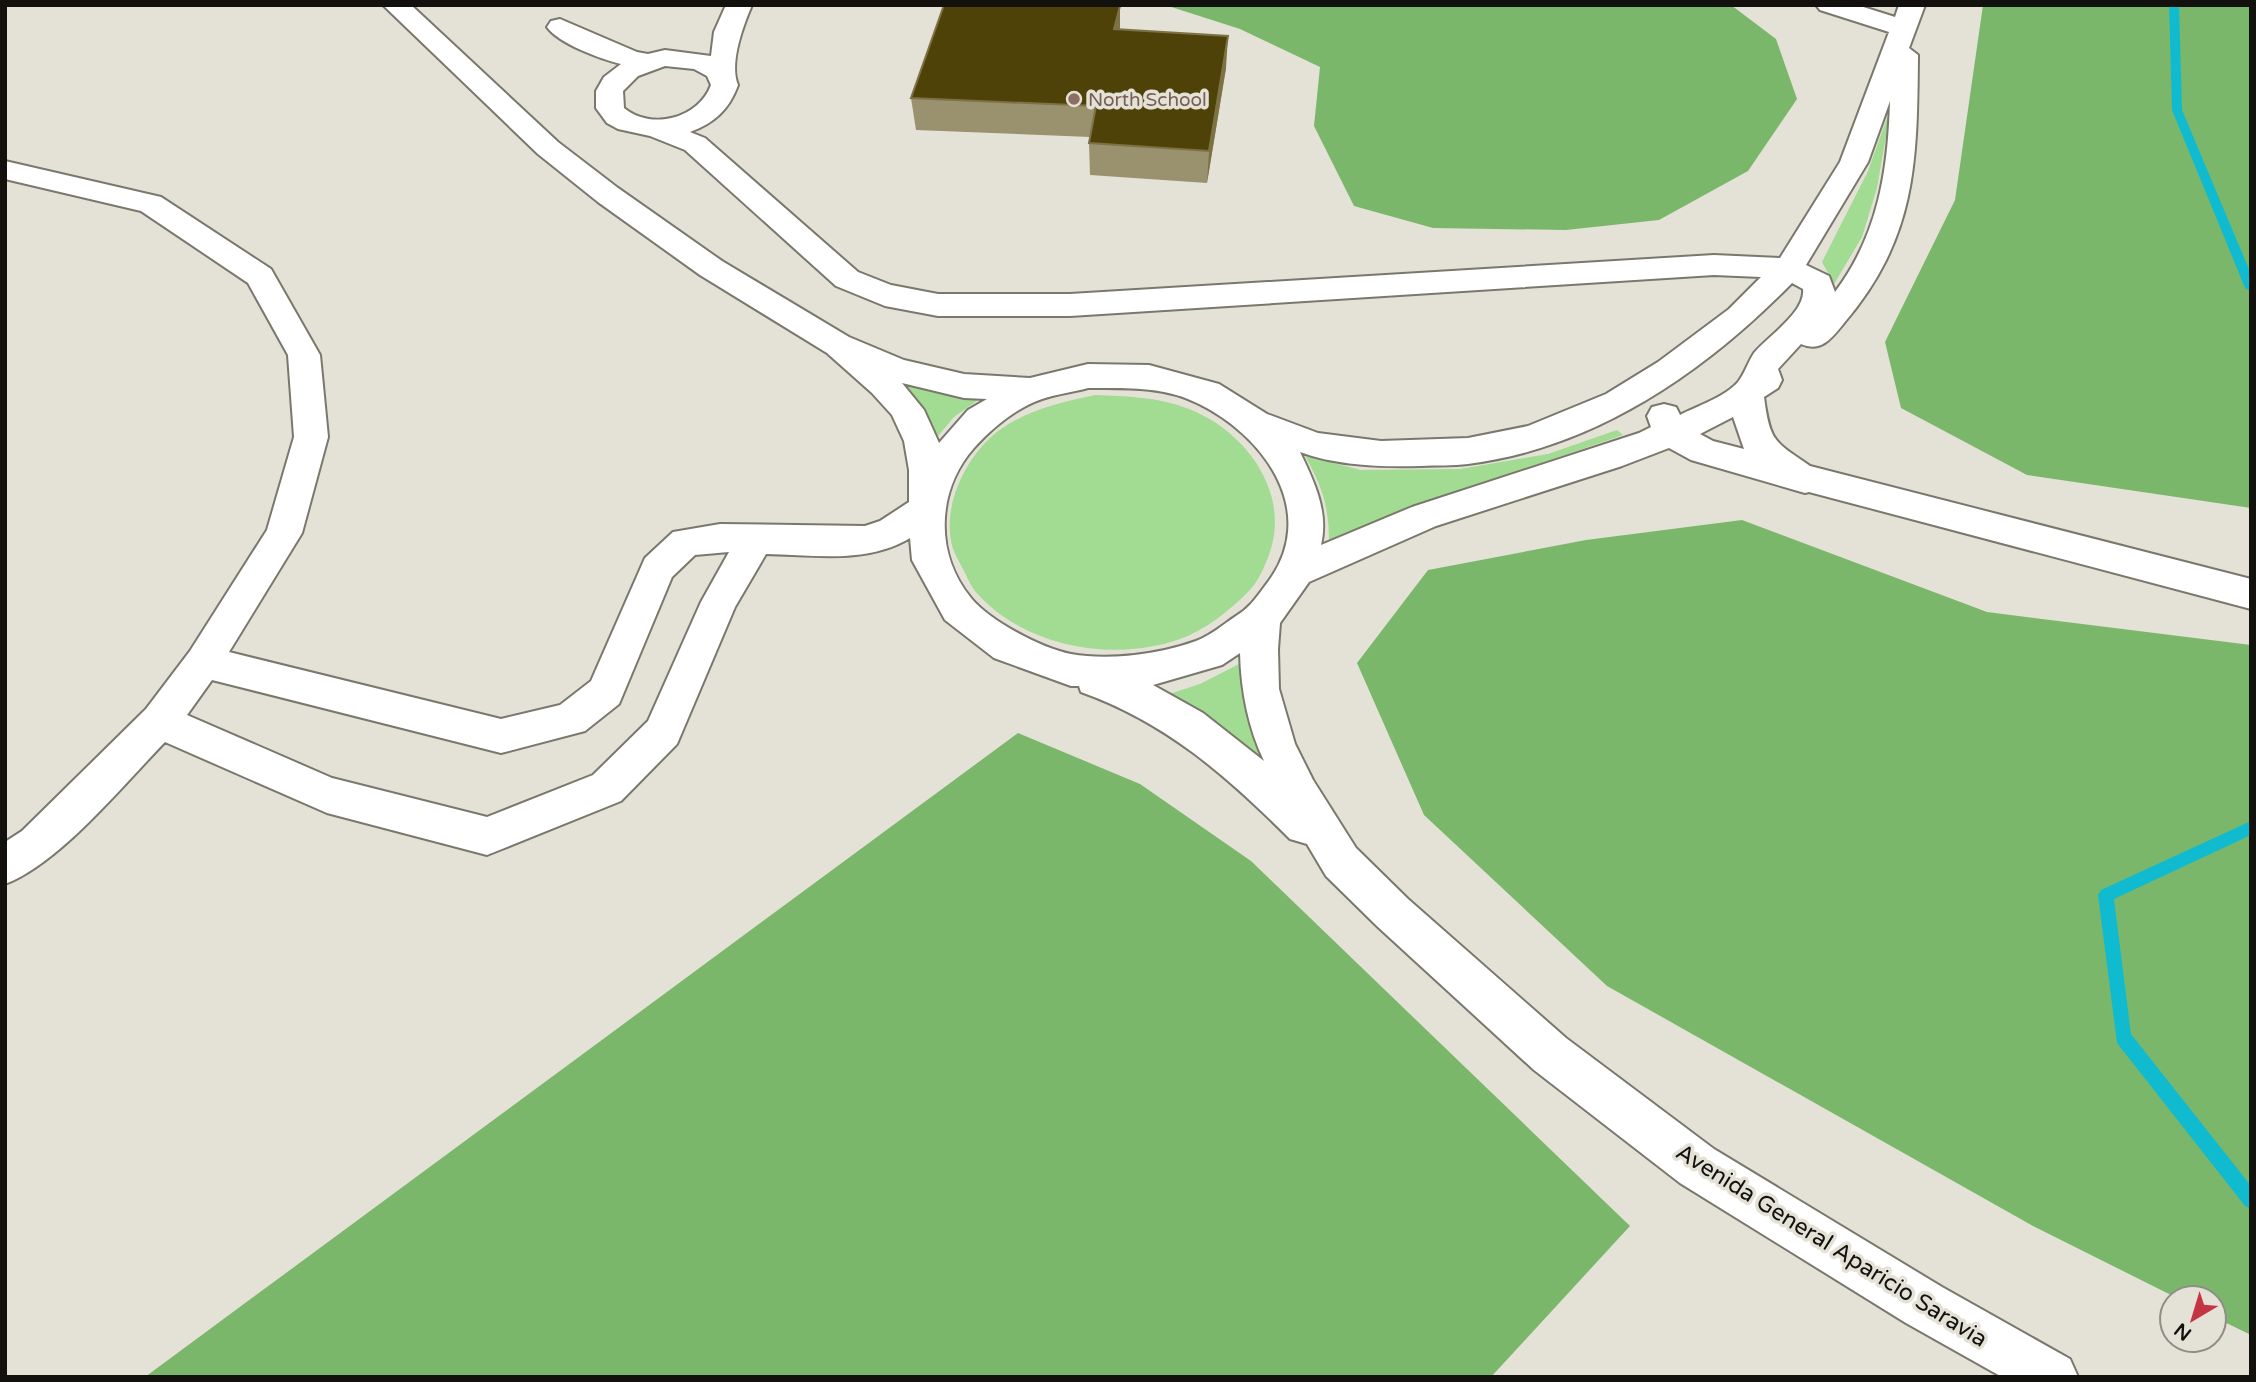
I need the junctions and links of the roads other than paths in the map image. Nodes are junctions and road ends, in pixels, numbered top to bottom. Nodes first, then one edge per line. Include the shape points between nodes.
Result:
1 (396, 5) edge
2 (739, 5) edge
3 (1829, 5) edge
4 (1909, 17) edge
5 (560, 27) dead end
6 (727, 32) junction
7 (594, 47) junction
8 (656, 60) junction
9 (722, 76) junction
10 (610, 90) junction
11 (711, 111) junction
12 (656, 128) junction
13 (712, 160) junction
14 (5, 170) edge
15 (1682, 268) junction
16 (1787, 268) junction
17 (1749, 307) junction
18 (838, 345) junction
19 (1030, 390) junction
20 (1747, 394) junction
21 (1678, 421) junction
22 (1255, 423) junction
23 (1533, 438) junction
24 (1762, 450) junction
25 (1805, 480) junction
26 (926, 508) junction
27 (756, 539) junction
28 (853, 542) junction
29 (1296, 572) junction
30 (944, 585) junction
31 (2251, 594) edge
32 (1262, 619) junction
33 (203, 662) junction
34 (1071, 670) junction
35 (160, 721) junction
36 (1341, 862) junction
37 (5, 865) edge
38 (2052, 1377) edge

1 - 18 street via 548,148 608,195 711,268
2 - 6 street
3 - 4 street
4 - 16 street via 1854,162
4 - 20 street via 1896,194 1874,257 1834,317
5 - 7 street
6 - 8 street via 709,44
6 - 9 street
7 - 8 street via 619,57
7 - 10 street
8 - 9 street via 700,61
8 - 10 street via 624,74
9 - 11 street via 725,88
10 - 12 street via 611,112 636,126
11 - 12 street via 676,126
11 - 13 street via 706,142
12 - 13 street via 695,144
13 - 15 street via 847,279 885,295 938,305 1070,305
14 - 33 street via 151,204 260,276 304,355 311,438 284,533
15 - 16 street
15 - 17 street via 1716,276 1739,288 1748,297
16 - 17 street
16 - 20 street via 1818,284 1820,298 1766,361
17 - 21 street via 1749,323 1738,341 1712,370 1666,401
17 - 23 street via 1669,370 1618,403
18 - 19 street via 897,370 964,386
18 - 26 street via 896,397 919,433
19 - 22 street via 1088,376 1149,377 1207,393
19 - 26 street via 980,419 944,459
20 - 21 street
20 - 24 street via 1751,426
21 - 23 street via 1633,414
21 - 24 street
21 - 25 street via 1703,451
21 - 29 street via 1552,477 1441,511
22 - 23 street via 1316,444 1381,454 1468,451
22 - 29 street via 1283,455 1301,492 1306,532
24 - 25 street
25 - 31 street
26 - 28 street via 894,533
26 - 30 street via 930,560
27 - 28 street
27 - 33 street via 685,542 658,568 605,692 570,719 500,736
27 - 35 street via 719,602 663,732 607,788 487,836 327,796
28 - 30 street via 891,553
29 - 32 street
30 - 34 street via 958,609 1007,647
32 - 34 street via 1209,654 1142,672
32 - 36 street, Avenida General Aparicio Saravia via 1260,689 1276,745
33 - 35 street
34 - 36 street via 1147,701 1201,735 1270,792
35 - 37 street via 37,844
36 - 38 street, Avenida General Aparicio Saravia via 1550,1054 1697,1166 1924,1305

